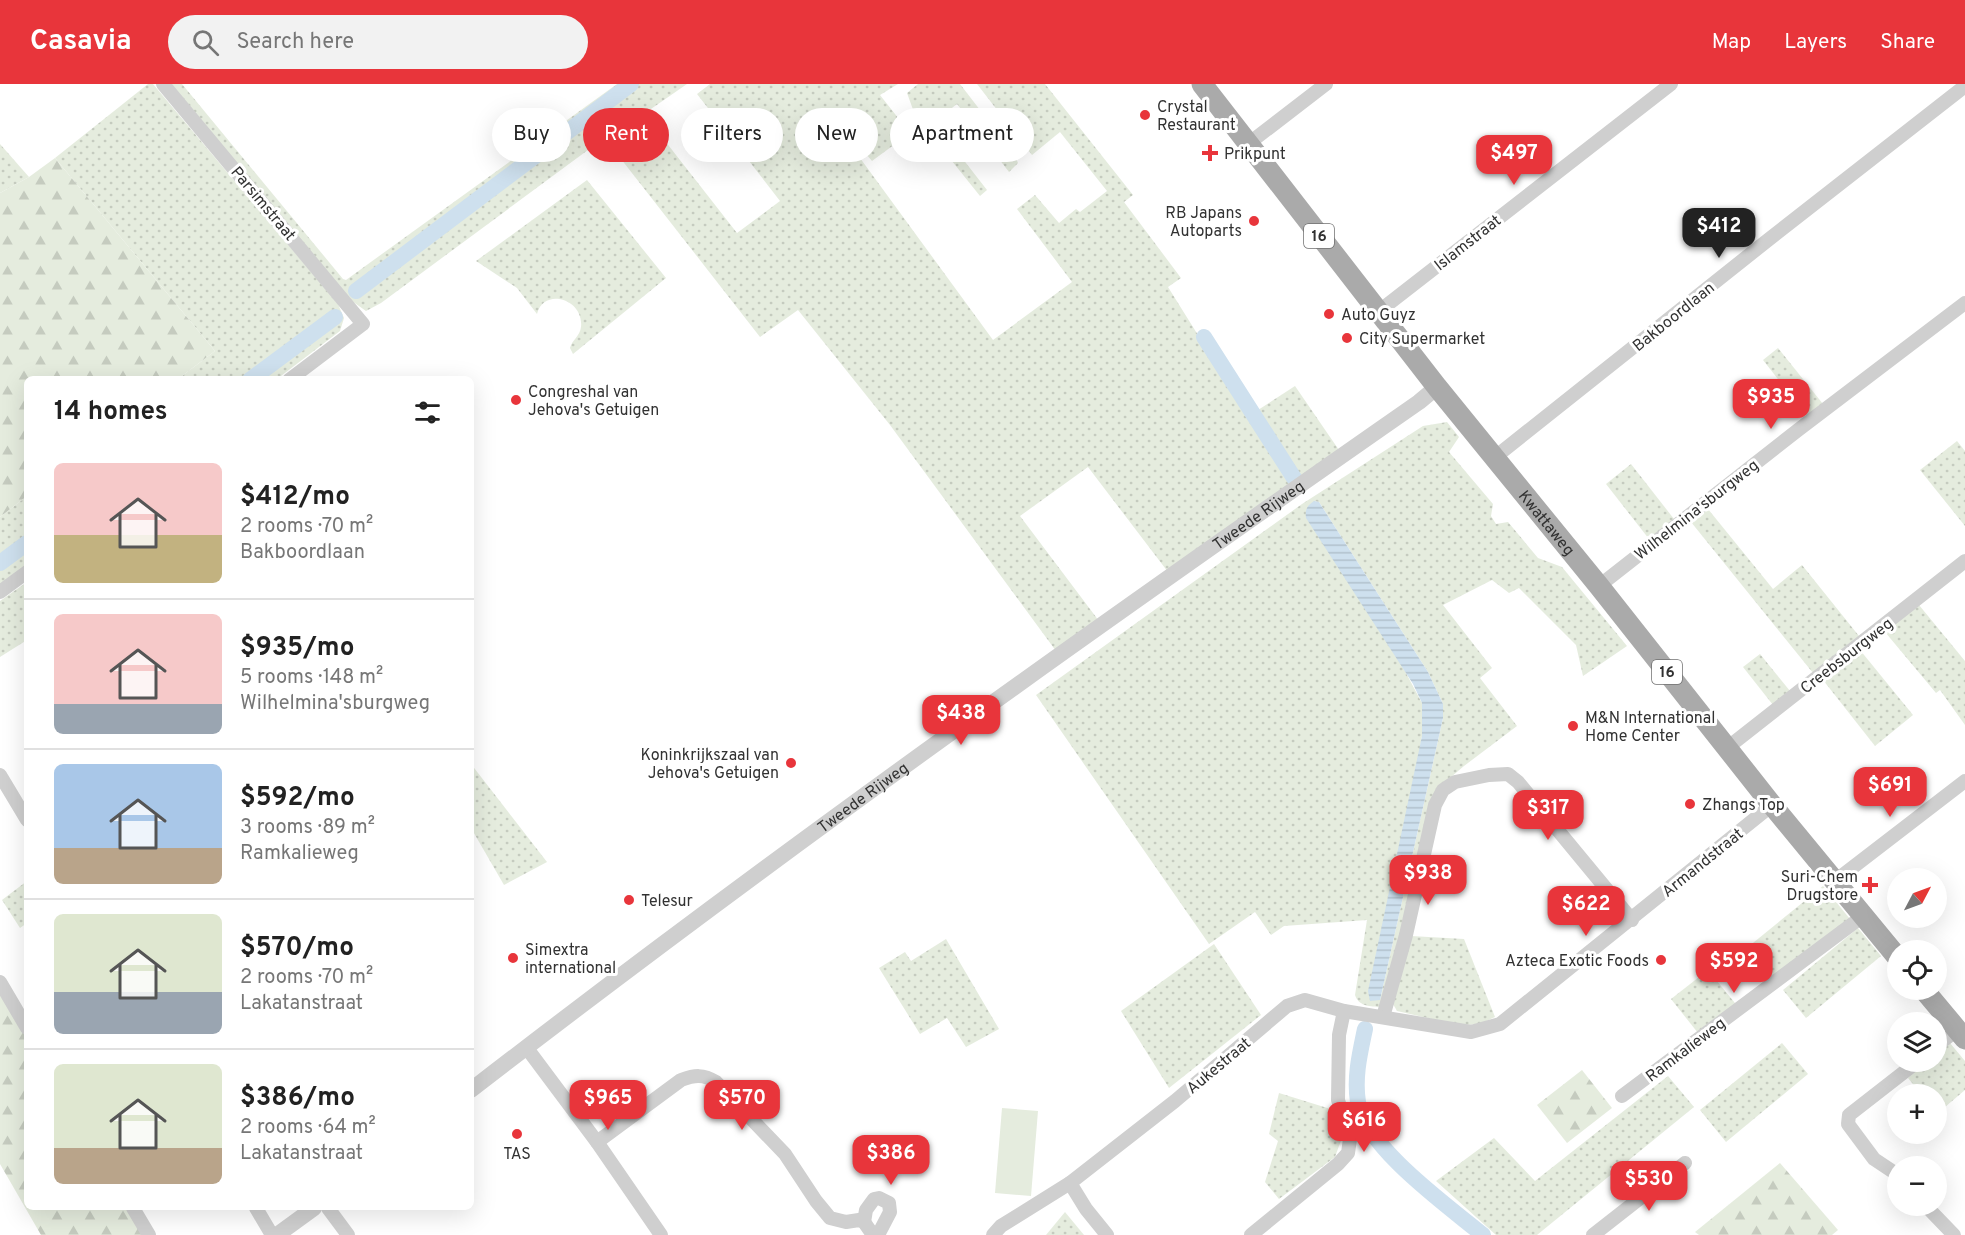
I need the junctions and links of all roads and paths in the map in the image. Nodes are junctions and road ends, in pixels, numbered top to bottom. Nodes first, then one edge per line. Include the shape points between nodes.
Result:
1 (163, 84) edge
2 (1202, 84) edge
3 (1326, 84) edge
4 (1671, 84) edge
5 (1965, 86) edge
6 (1248, 144) junction
7 (1965, 303) edge
8 (1378, 312) junction
9 (294, 376) edge
10 (1437, 387) junction
11 (1494, 459) junction
12 (1965, 561) edge
13 (24, 574) edge
14 (1599, 586) junction
15 (0, 592) edge
16 (1727, 748) junction
17 (0, 775) edge
18 (1965, 781) edge
19 (1772, 804) junction
20 (24, 815) edge
21 (1835, 881) junction
22 (1863, 916) junction
23 (1632, 920) junction
24 (1887, 945) edge
25 (0, 982) edge
26 (1932, 1000) edge
27 (1344, 1011) junction
28 (1383, 1017) junction
29 (24, 1023) edge
30 (1961, 1035) edge
31 (1947, 1042) edge
32 (526, 1047) junction
33 (1904, 1072) edge
34 (474, 1088) edge
35 (1622, 1096) dead end
36 (597, 1142) junction
37 (1685, 1164) dead end
38 (1887, 1168) edge
39 (1070, 1183) junction
40 (134, 1210) edge
41 (257, 1210) edge
42 (311, 1210) edge
43 (329, 1210) edge
44 (1936, 1216) edge
45 (864, 1222) junction
46 (149, 1235) edge
47 (272, 1235) edge
48 (277, 1235) edge
49 (348, 1235) edge
50 (661, 1235) edge
51 (873, 1235) edge
52 (878, 1235) edge
53 (993, 1235) edge
54 (1107, 1235) edge
55 (1251, 1235) edge
56 (1593, 1235) edge
57 (1954, 1235) edge

1 - 9 street, Parsimstraat via 363,324
2 - 6 main road, Kwattaweg / 16
3 - 6 street
4 - 8 street, Islamstraat
5 - 11 street, Bakboordlaan
6 - 8 main road, Kwattaweg / 16
7 - 14 street, Wilhelmina'sburgweg
8 - 10 main road, Kwattaweg / 16
10 - 11 main road, Kwattaweg / 16
10 - 32 street, Tweede Rijweg via 978,712
11 - 14 main road, Kwattaweg / 16
12 - 16 street, Creebsburgweg
13 - 15 street
14 - 16 main road, Kwattaweg / 16
16 - 19 main road, Kwattaweg / 16
17 - 20 street
18 - 21 street
19 - 21 main road, Kwattaweg / 16
19 - 23 street, Armandstraat
21 - 22 main road, Kwattaweg / 16
22 - 24 main road, Kwattaweg / 16
22 - 35 street, Ramkalieweg
23 - 28 street, Armandstraat via 1500,1024 1488,1029 1471,1032
23 - 28 street via 1508,774 1455,782 1443,790 1435,805
25 - 29 street
26 - 30 main road
27 - 28 street, Aukestraat
27 - 39 street, Aukestraat via 1305,1000 1287,1006
27 - 55 street via 1339,1035 1338,1100 1350,1139 1348,1153
30 - 31 street
32 - 34 street, Tweede Rijweg
32 - 36 street
33 - 38 street via 1849,1115 1848,1124 1874,1159
36 - 45 street via 681,1080 696,1075 708,1077 785,1154 830,1218
36 - 50 street
37 - 56 street
39 - 53 street, Aukestraat
39 - 54 street
40 - 46 street
41 - 47 street
42 - 48 street
43 - 49 street
44 - 57 street
45 - 51 street
45 - 52 street via 874,1199 889,1203 890,1212

